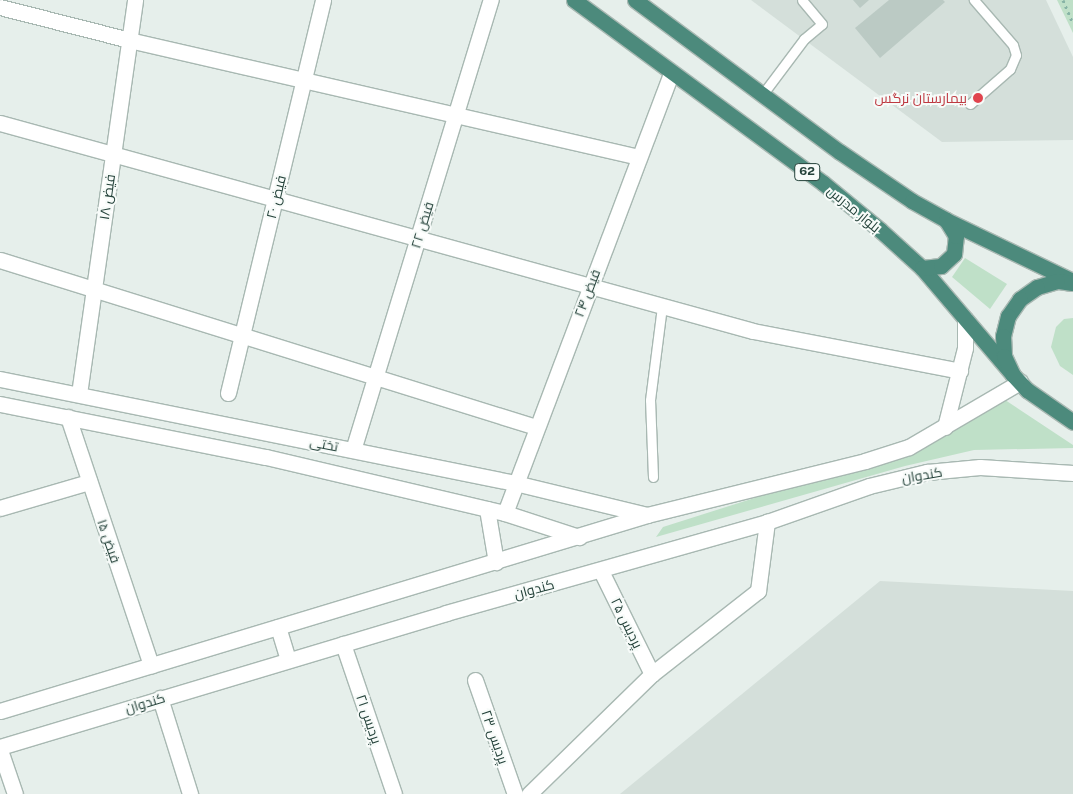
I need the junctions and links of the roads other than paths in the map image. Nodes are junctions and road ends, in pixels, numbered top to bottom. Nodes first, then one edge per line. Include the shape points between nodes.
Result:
1 (2, 0) edge
2 (135, 0) edge
3 (323, 0) edge
4 (491, 0) edge
5 (574, 0) edge
6 (635, 0) edge
7 (802, 0) edge
8 (974, 0) edge
9 (0, 7) edge
10 (129, 40) junction
11 (671, 73) junction
12 (304, 80) junction
13 (762, 95) junction
14 (970, 104) dead end
15 (457, 115) junction
16 (0, 123) edge
17 (113, 154) junction
18 (639, 157) junction
19 (275, 199) junction
20 (946, 220) junction
21 (418, 238) junction
22 (0, 260) edge
23 (922, 268) junction
24 (1073, 282) edge
25 (590, 286) junction
26 (94, 289) junction
27 (662, 306) junction
28 (965, 319) junction
29 (243, 335) junction
30 (960, 372) junction
31 (375, 377) junction
32 (0, 379) edge
33 (1016, 379) junction
34 (79, 394) junction
35 (228, 394) dead end
36 (0, 404) edge
37 (68, 417) junction
38 (1073, 422) edge
39 (536, 427) junction
40 (945, 427) junction
41 (353, 450) junction
42 (1073, 473) edge
43 (653, 478) dead end
44 (89, 482) junction
45 (515, 483) junction
46 (0, 508) edge
47 (486, 509) junction
48 (505, 513) junction
49 (647, 515) junction
50 (767, 522) junction
51 (578, 537) junction
52 (496, 562) junction
53 (601, 571) junction
54 (278, 627) junction
55 (343, 644) junction
56 (288, 660) junction
57 (151, 665) junction
58 (652, 674) junction
59 (475, 680) dead end
60 (160, 698) junction
61 (0, 710) edge
62 (0, 748) edge
63 (15, 794) edge
64 (190, 794) edge
65 (394, 794) edge
66 (515, 794) edge
67 (529, 794) edge

1 - 9 street
2 - 10 street, فیض ۱۸
3 - 12 street, فیض ۲۰
4 - 15 street, فیض ۲۲
5 - 11 highway, بلوار مدرس / 62
6 - 13 highway, 62
7 - 13 lane via 822,24 804,40
8 - 14 lane via 1013,45 1016,55 1010,69
9 - 10 street
10 - 12 street
10 - 17 street, فیض ۱۸
11 - 18 street, فیض ۲۴
11 - 23 highway, بلوار مدرس / 62 via 823,183
12 - 15 street
12 - 19 street, فیض ۲۰
13 - 20 highway, 62 via 856,163
15 - 18 street
15 - 21 street, فیض ۲۲
16 - 17 street
17 - 19 street
17 - 26 street, فیض ۱۸
18 - 25 street, فیض ۲۴
19 - 21 street
19 - 29 street, فیض ۲۰
20 - 23 highway via 956,236 954,254 941,266
20 - 24 highway, 62
21 - 25 street
21 - 31 street, فیض ۲۲
22 - 26 street
23 - 28 highway, بلوار مدرس / 62
24 - 33 highway, 62 via 1057,281 1037,287 1020,299 1008,316 1003,336 1004,356
25 - 27 street
25 - 39 street, فیض ۲۴
26 - 29 street
26 - 34 street, فیض ۱۸
27 - 30 street via 753,330
27 - 43 lane via 650,400
28 - 30 street via 965,348
28 - 33 highway, بلوار مدرس / 62
29 - 31 street
29 - 35 street, فیض ۲۰
30 - 40 street
31 - 39 street
31 - 41 street, فیض ۲۲
32 - 34 street, تختی
33 - 38 highway, 62
33 - 40 street, کندوان
34 - 41 street, تختی
36 - 37 street, تختی
37 - 44 street, فیض ۱۵
37 - 47 street, تختی via 266,457
39 - 45 street, فیض ۲۴
40 - 49 street, کندوان via 909,447 865,461
41 - 45 street, تختی
42 - 50 street, کندوان via 980,467 927,472 869,486
44 - 46 street
44 - 57 street, فیض ۱۵
45 - 48 street, فیض ۲۴
45 - 49 street, تختی
47 - 48 street, تختی
47 - 52 street
48 - 51 street, تختی
49 - 51 street, کندوان
50 - 53 street, کندوان
50 - 58 street via 758,591
51 - 52 street, کندوان
52 - 54 street, کندوان
53 - 55 street, کندوان
53 - 58 street, پردیس ۲۵
54 - 56 street
54 - 57 street, کندوان
55 - 56 street, کندوان
55 - 65 street, پردیس ۲۱
56 - 60 street, کندوان
57 - 61 street, کندوان
58 - 67 street
59 - 66 street, پردیس ۲۳
60 - 62 street, کندوان
60 - 64 street
62 - 63 street

